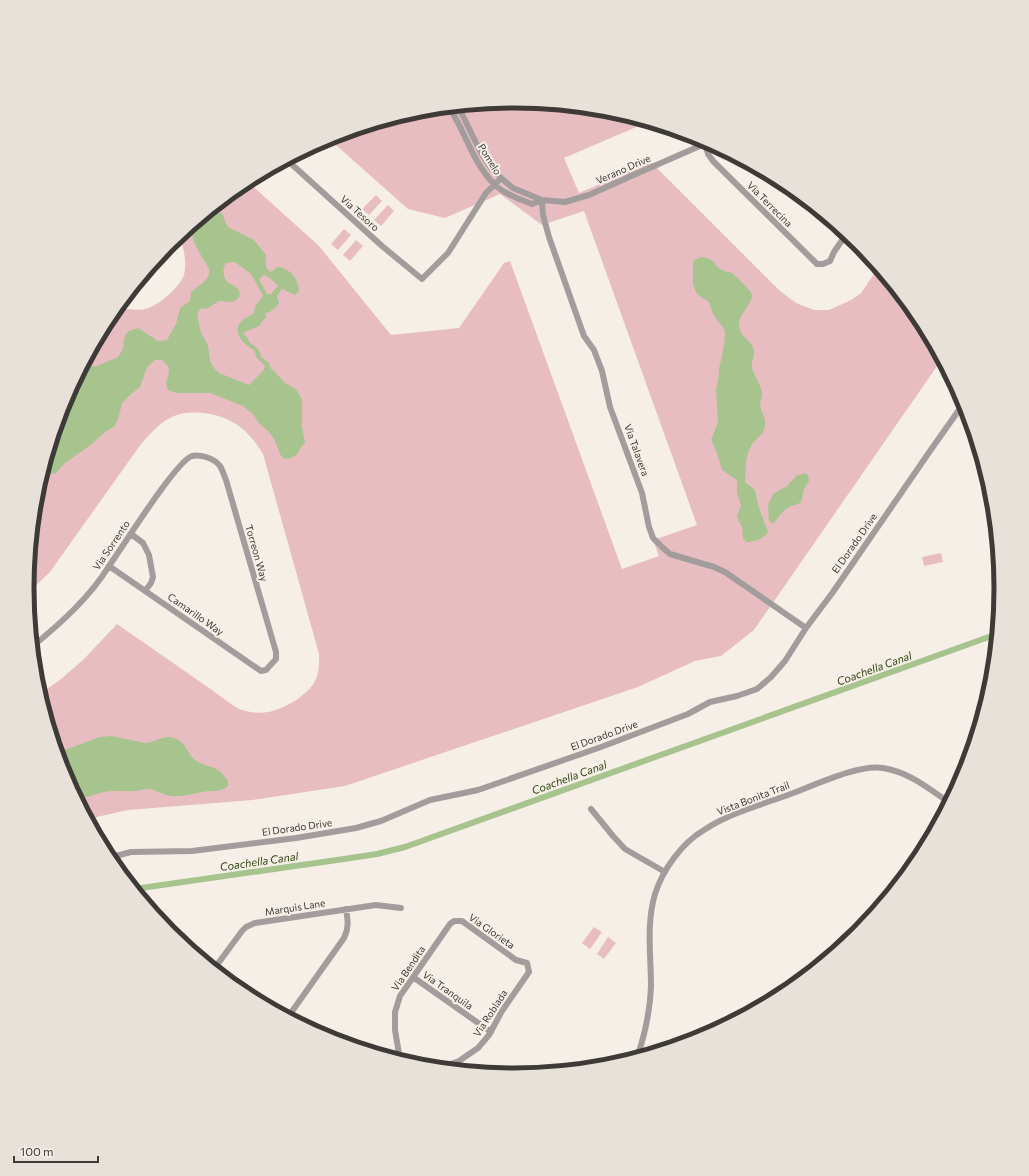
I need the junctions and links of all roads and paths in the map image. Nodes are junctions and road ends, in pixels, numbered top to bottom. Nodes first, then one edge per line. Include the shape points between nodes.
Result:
1 (461, 111) edge
2 (452, 112) edge
3 (701, 145) edge
4 (707, 148) edge
5 (290, 163) edge
6 (500, 178) junction
7 (494, 184) junction
8 (542, 200) junction
9 (843, 238) edge
10 (960, 409) edge
11 (202, 456) joint
12 (131, 534) junction
13 (109, 566) junction
14 (146, 591) junction
15 (806, 628) junction
16 (37, 642) edge
17 (272, 665) joint
18 (945, 800) edge
19 (591, 809) dead end
20 (116, 856) edge
21 (665, 872) junction
22 (400, 908) dead end
23 (346, 909) junction
24 (458, 921) joint
25 (217, 965) edge
26 (529, 972) joint
27 (413, 978) junction
28 (291, 1013) edge
29 (490, 1032) junction
30 (639, 1052) edge
31 (399, 1054) edge
32 (452, 1064) edge

1 - 6 street, Pomelo via 481,153
2 - 7 street, Pomelo via 476,158
3 - 8 street, Verano Drive via 590,196 565,202
4 - 9 street, Via Terrecina via 712,162 817,264 830,262
5 - 7 street, Via Tesoro via 422,279 448,252
6 - 7 street
6 - 8 street, Pomelo via 513,188
7 - 8 street, Pomelo via 506,193 532,204
8 - 15 street, Via Talavera via 548,237 584,336 594,350 602,370 610,407 642,493 653,538 670,554 725,572
10 - 15 street, El Dorado Drive
11 - 12 street, Via Sorrento via 191,456 179,466
11 - 17 street, Torreon Way via 220,465 226,480 276,652 276,659
12 - 13 street, Via Sorrento
12 - 14 street via 143,543 149,555 153,577
13 - 14 street, Camarillo Way
13 - 16 street, Via Sorrento via 92,590
14 - 17 street, Camarillo Way via 261,671
15 - 20 street, El Dorado Drive via 785,661 757,689 710,702 674,720 478,790 430,800 381,821 356,828 199,850 131,852
18 - 21 street, Vista Bonita Trail via 900,772 882,768 864,769 728,816 703,830 685,846
19 - 21 street via 625,849
21 - 30 street, Vista Bonita Trail via 655,894 650,918 649,1013
22 - 23 street, Marquis Lane via 376,905
23 - 25 street, Marquis Lane via 281,918 246,926
23 - 28 street via 348,931
24 - 26 street, Via Glorieta via 462,921 516,960 527,963
24 - 27 street, Via Bendita via 450,924
26 - 29 street, Via Roblada
27 - 29 street, Via Tranquila
27 - 31 street, Via Bendita via 400,996 395,1012
29 - 32 street, Via Roblada via 470,1055

